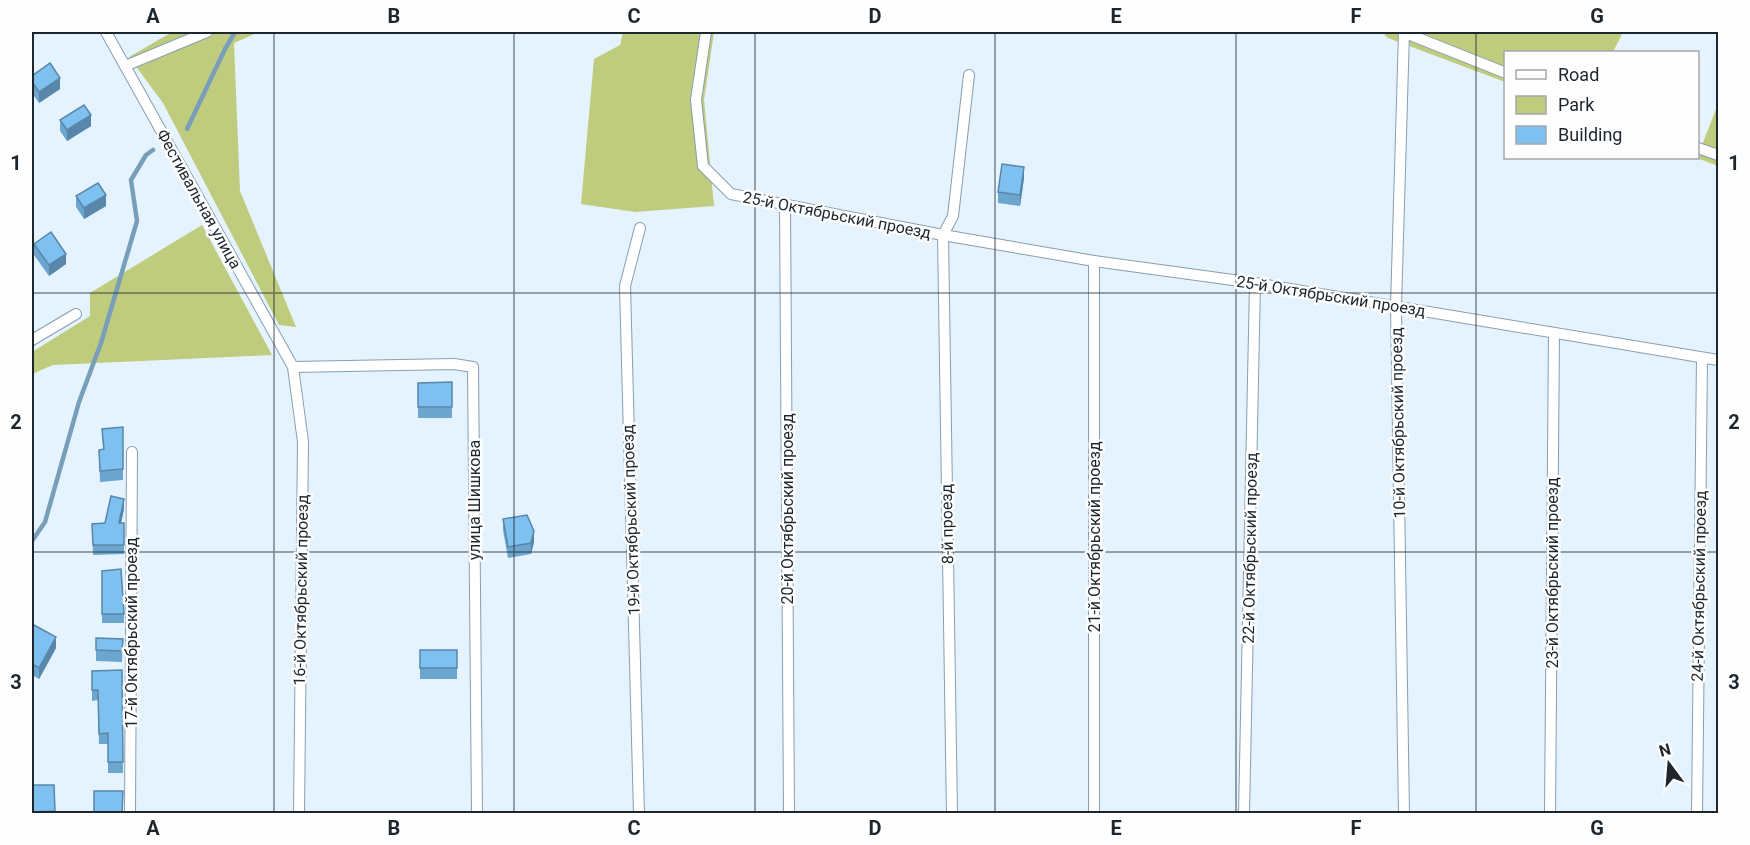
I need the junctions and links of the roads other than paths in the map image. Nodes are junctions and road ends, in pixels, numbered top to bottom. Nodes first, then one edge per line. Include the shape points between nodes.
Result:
1 (106, 32) edge
2 (207, 32) edge
3 (706, 32) edge
4 (1403, 32) edge
5 (125, 66) junction
6 (1504, 73) edge
7 (969, 75) dead end
8 (1699, 148) edge
9 (1719, 155) edge
10 (785, 204) junction
11 (640, 228) dead end
12 (943, 235) junction
13 (1094, 261) junction
14 (1255, 283) junction
15 (1396, 306) junction
16 (76, 314) dead end
17 (1554, 333) junction
18 (32, 340) edge
19 (1702, 358) junction
20 (1719, 360) edge
21 (293, 367) junction
22 (132, 452) dead end
23 (130, 813) edge
24 (299, 813) edge
25 (477, 813) edge
26 (639, 813) edge
27 (789, 813) edge
28 (952, 813) edge
29 (1094, 813) edge
30 (1244, 813) edge
31 (1404, 813) edge
32 (1550, 813) edge
33 (1697, 813) edge

1 - 5 street, Фестивальная улица
2 - 5 street
3 - 10 street, 25-й Октябрьский проезд via 696,100 703,166 732,194
4 - 6 street
4 - 15 street, 10-й Октябрьский проезд
5 - 21 street, Фестивальная улица
7 - 12 street, 25-й Октябрьский проезд via 953,216
8 - 9 street
10 - 12 street, 25-й Октябрьский проезд
10 - 27 street, 20-й Октябрьский проезд
11 - 26 street, 19-й Октябрьский проезд via 625,286
12 - 13 street, 25-й Октябрьский проезд
12 - 28 street, 8-й проезд
13 - 14 street, 25-й Октябрьский проезд
13 - 29 street, 21-й Октябрьский проезд
14 - 15 street, 25-й Октябрьский проезд
14 - 30 street, 22-й Октябрьский проезд
15 - 17 street, 25-й Октябрьский проезд
15 - 31 street, 10-й Октябрьский проезд
16 - 18 street
17 - 19 street, 25-й Октябрьский проезд
17 - 32 street, 23-й Октябрьский проезд
19 - 20 street, 25-й Октябрьский проезд
19 - 33 street, 24-й Октябрьский проезд
21 - 24 street, 16-й Октябрьский проезд via 303,442
21 - 25 street, улица Шишкова via 473,367
22 - 23 street, 17-й Октябрьский проезд

